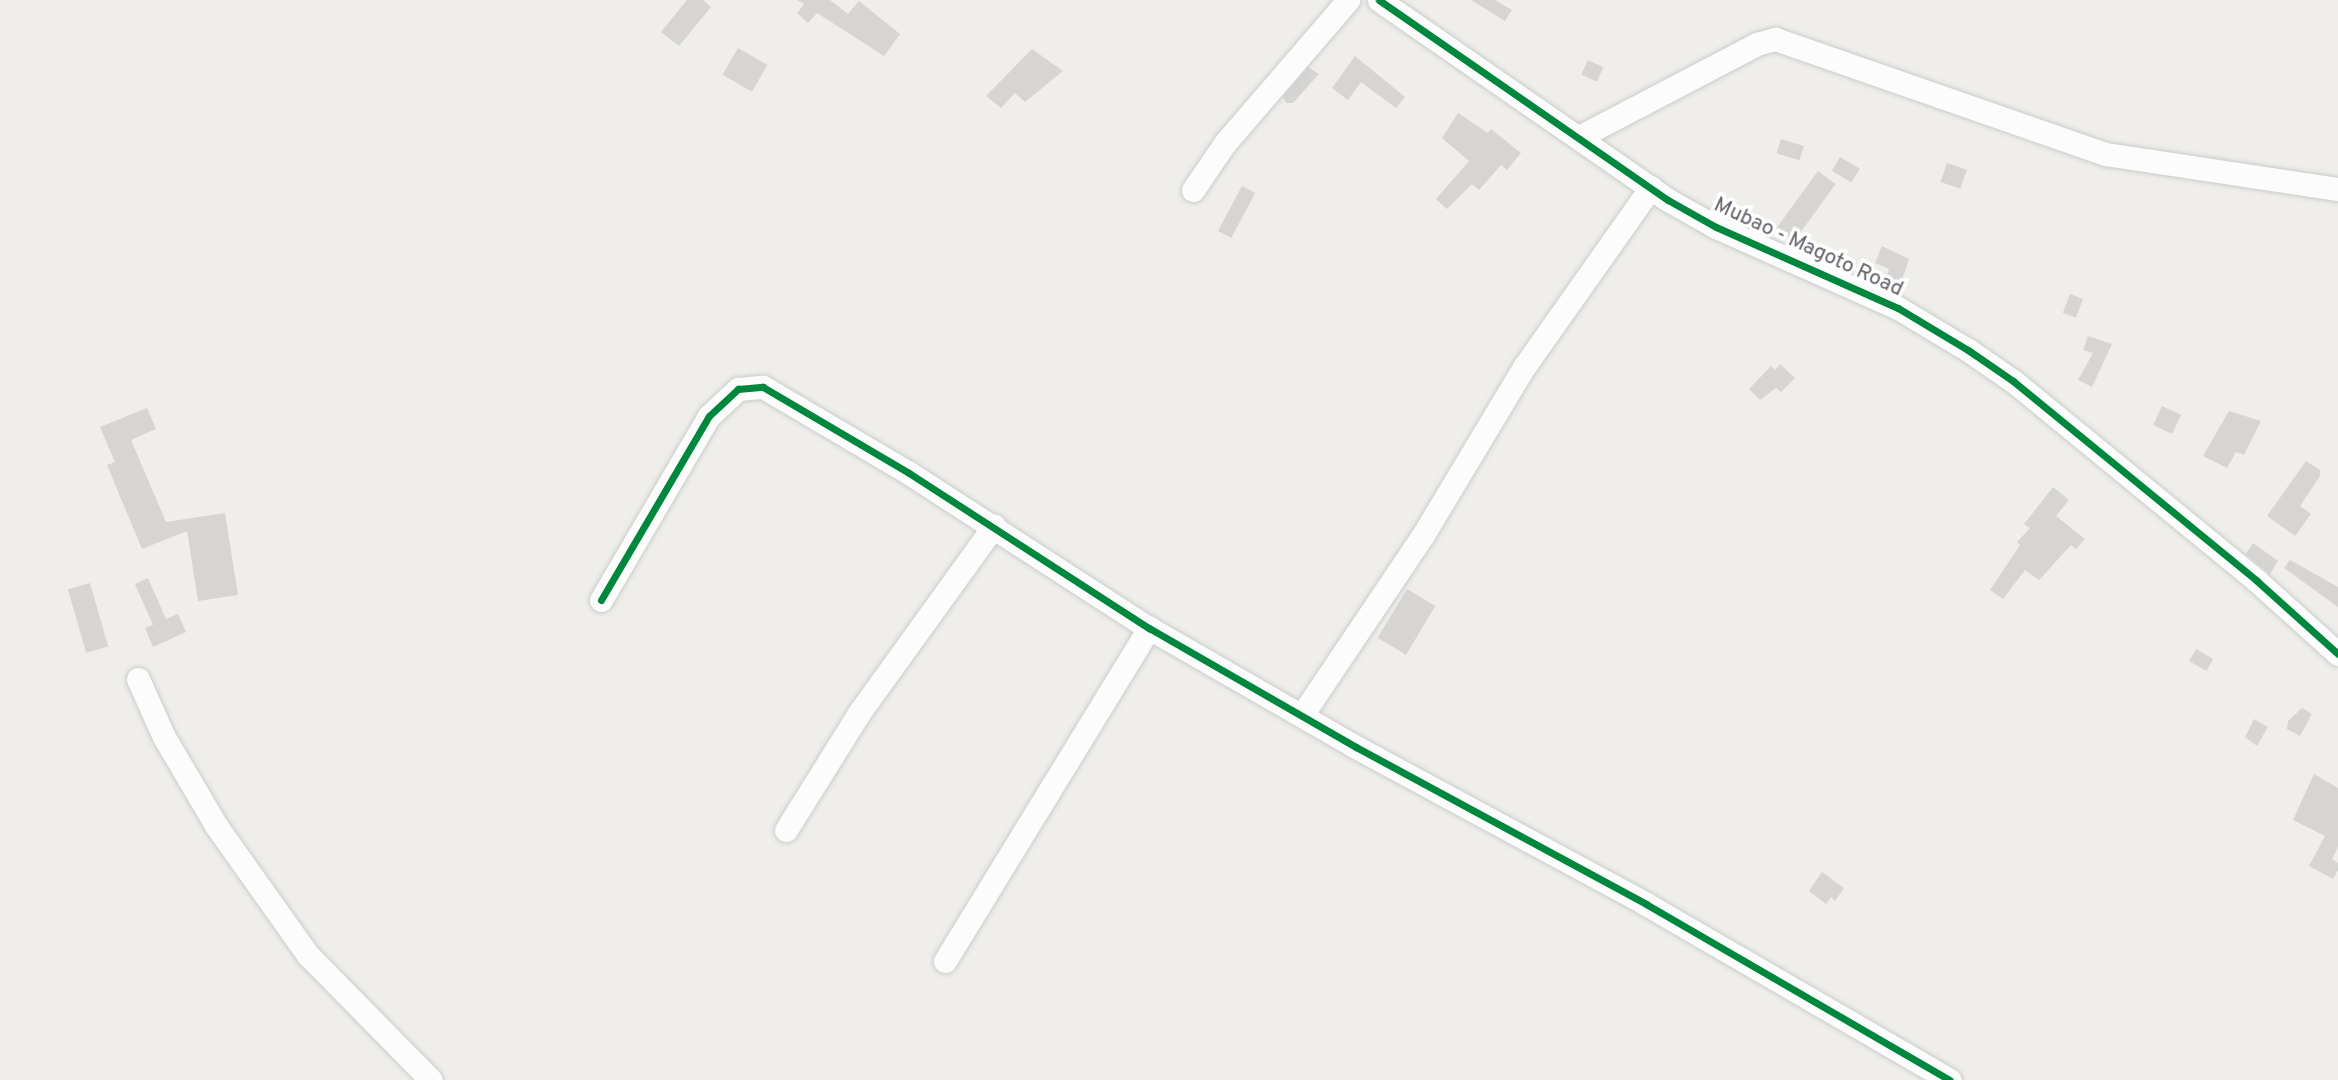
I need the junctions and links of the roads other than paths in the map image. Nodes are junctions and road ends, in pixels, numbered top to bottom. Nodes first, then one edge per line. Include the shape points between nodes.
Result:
1 (1348, 0) edge
2 (1379, 0) edge
3 (1581, 136) junction
4 (1651, 187) junction
5 (2338, 189) edge
6 (1193, 190) dead end
7 (994, 526) junction
8 (601, 600) dead end
9 (1149, 628) junction
10 (2338, 654) edge
11 (138, 679) dead end
12 (1302, 715) junction
13 (786, 830) dead end
14 (945, 961) dead end
15 (431, 1080) edge
16 (1950, 1080) edge

1 - 6 street via 1225,143
2 - 3 street, Mubao - Magoto Road
3 - 4 street, Mubao - Magoto Road
3 - 5 street via 1757,44 1775,39 2106,154
4 - 10 street, Mubao - Magoto Road via 1716,227 1898,308 1968,350 2013,381 2257,581
4 - 12 street via 1524,367 1423,535
7 - 8 street via 788,399 763,387 745,387 723,400 709,416
7 - 9 street
7 - 13 street via 859,713
9 - 12 street
9 - 14 street
11 - 15 street via 164,737 217,827 308,955
12 - 16 street via 1646,904

